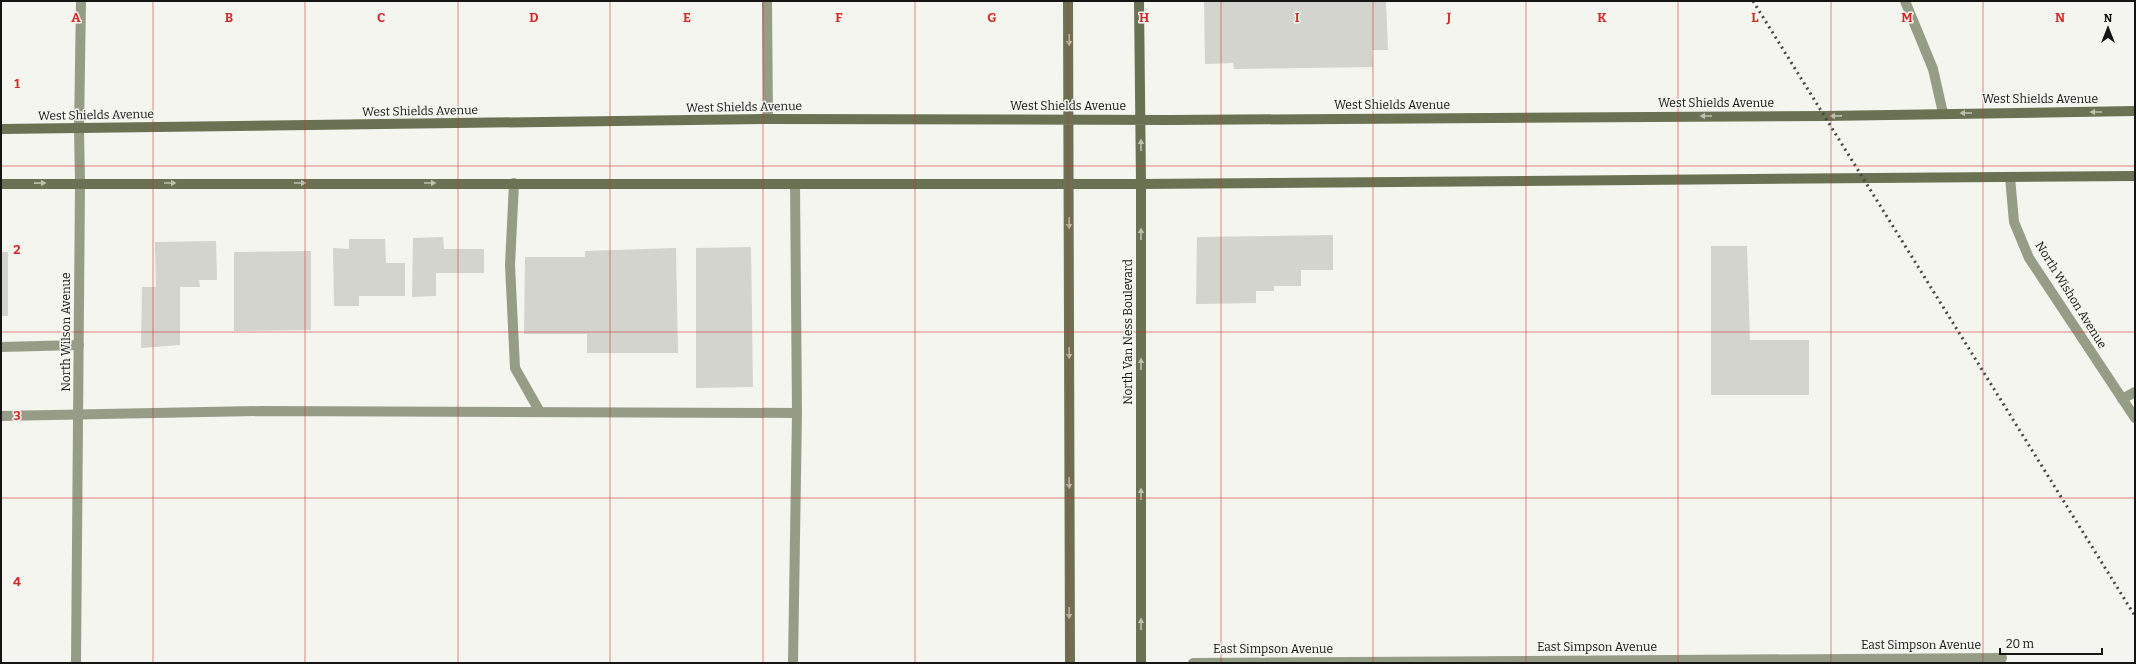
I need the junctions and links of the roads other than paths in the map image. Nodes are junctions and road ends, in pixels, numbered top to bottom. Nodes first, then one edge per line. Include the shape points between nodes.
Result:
1 (81, 1) edge
2 (767, 1) edge
3 (1068, 1) edge
4 (1139, 1) edge
5 (1905, 1) edge
6 (2135, 112) edge
7 (1943, 113) junction
8 (768, 119) junction
9 (1069, 119) junction
10 (1141, 120) junction
11 (1, 129) edge
12 (79, 129) junction
13 (2135, 176) edge
14 (2010, 177) junction
15 (80, 183) junction
16 (514, 183) junction
17 (1, 184) edge
18 (795, 184) junction
19 (1069, 184) junction
20 (1141, 184) junction
21 (79, 345) junction
22 (1, 347) edge
23 (2135, 392) edge
24 (2122, 399) junction
25 (540, 412) junction
26 (797, 413) junction
27 (1, 416) edge
28 (78, 416) junction
29 (2135, 418) edge
30 (2002, 658) dead end
31 (76, 663) edge
32 (793, 663) edge
33 (1070, 663) edge
34 (1141, 663) edge
35 (1193, 663) edge

1 - 12 street, North Wilson Avenue
2 - 8 street
3 -> 9 main road
4 - 10 main road, North Van Ness Boulevard
5 - 7 street via 1933,70
6 -> 7 main road, West Shields Avenue
7 -> 10 main road, West Shields Avenue
8 - 9 main road, West Shields Avenue
8 - 12 main road, West Shields Avenue
9 - 10 main road, West Shields Avenue
9 - 19 main road
20 -> 10 main road, North Van Ness Boulevard
11 - 12 main road, West Shields Avenue
12 - 15 street, North Wilson Avenue
13 - 14 main road
14 - 20 main road
14 - 24 street, North Wishon Avenue via 2014,222 2029,258
15 -> 16 main road
17 -> 15 main road
15 - 21 street, North Wilson Avenue
16 - 18 main road
16 - 25 street via 510,265 515,368
18 - 19 main road
18 - 26 street
19 - 20 main road
19 -> 33 main road
34 -> 20 main road, North Van Ness Boulevard
21 - 22 street
21 - 28 street, North Wilson Avenue
23 - 24 street
24 - 29 street, North Wishon Avenue
25 - 26 street
25 - 28 street via 262,410
26 - 32 street
27 - 28 street
28 - 31 street, North Wilson Avenue
30 - 35 street, East Simpson Avenue

